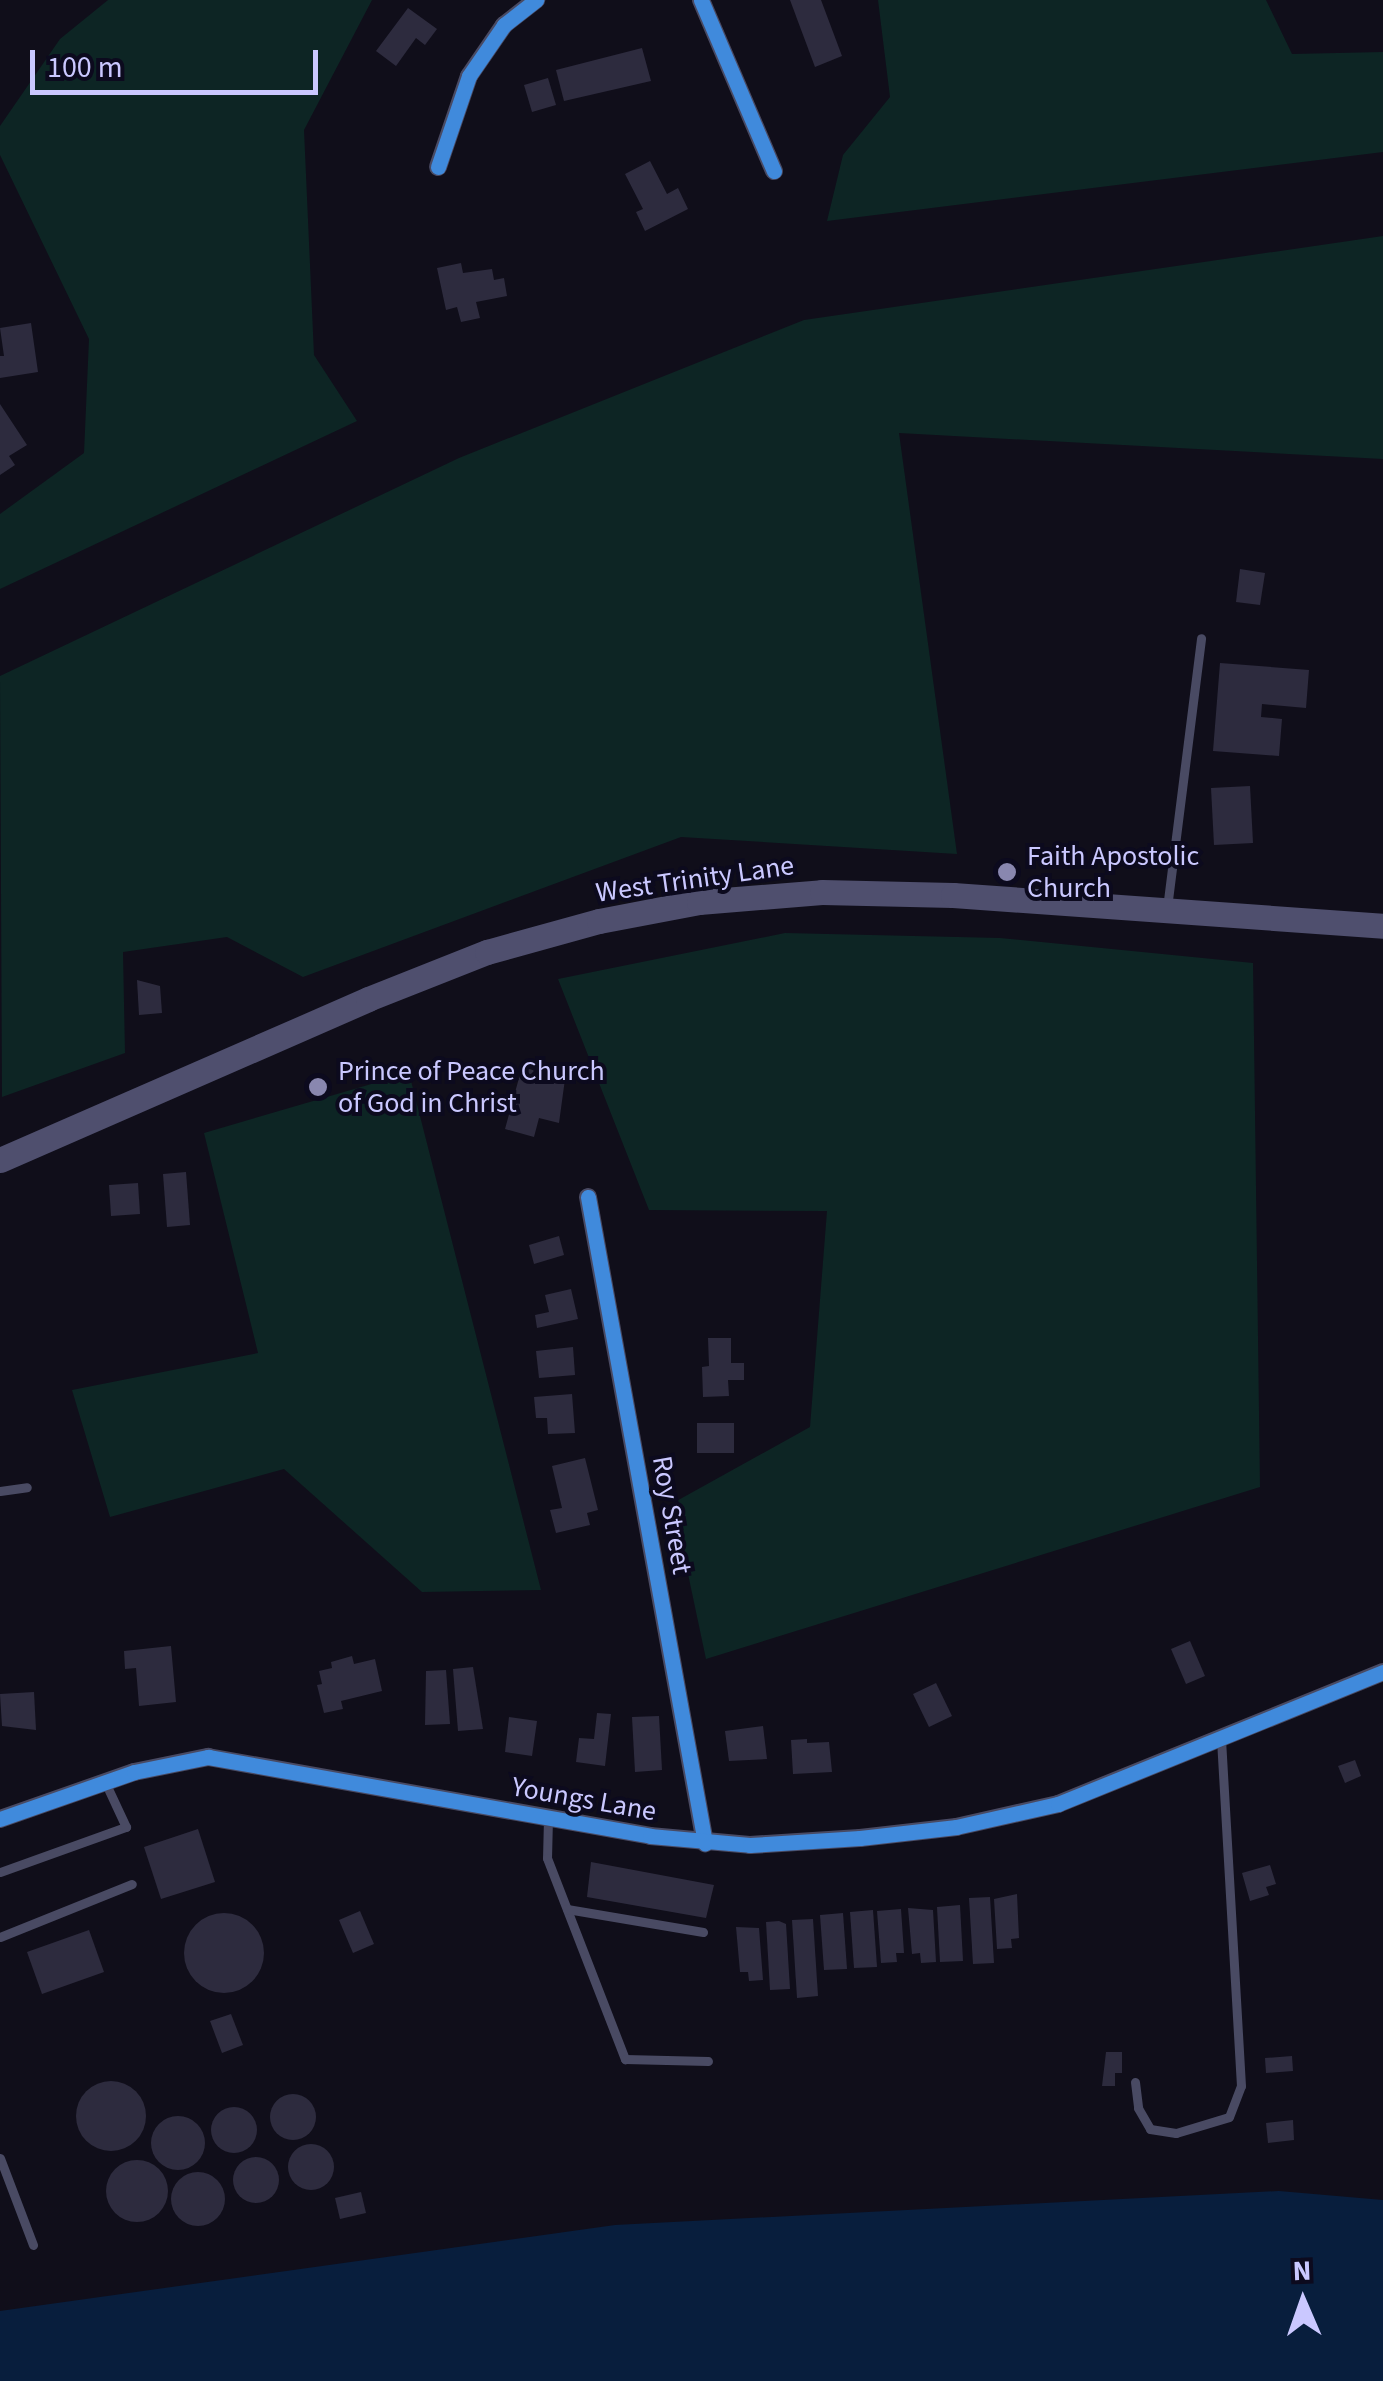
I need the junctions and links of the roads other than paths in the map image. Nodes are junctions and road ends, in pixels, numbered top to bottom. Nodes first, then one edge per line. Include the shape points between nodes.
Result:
1 (536, 0) edge
2 (701, 0) edge
3 (438, 166) dead end
4 (774, 171) dead end
5 (1201, 638) dead end
6 (1167, 911) junction
7 (1383, 926) edge
8 (0, 1160) edge
9 (588, 1197) dead end
10 (27, 1487) dead end
11 (0, 1491) edge
12 (1383, 1672) edge
13 (1221, 1738) junction
14 (105, 1782) junction
15 (548, 1818) junction
16 (0, 1819) edge
17 (706, 1843) junction
18 (0, 1872) edge
19 (132, 1884) dead end
20 (567, 1909) junction
21 (703, 1932) dead end
22 (0, 1937) edge
23 (708, 2060) dead end
24 (1136, 2082) dead end
25 (0, 2158) edge
26 (33, 2245) dead end

1 - 3 street via 504,24 469,76
2 - 4 street
5 - 6 lane
6 - 7 main road, West Trinity Lane
6 - 8 main road, West Trinity Lane via 822,892 698,902 599,920 487,952 368,999
9 - 17 street, Roy Street
10 - 11 lane
12 - 13 street, Youngs Lane
13 - 17 street, Youngs Lane via 1013,1816 793,1845
13 - 24 lane via 1237,2104 1229,2118 1213,2125 1176,2133 1150,2129 1138,2108
14 - 15 street, Youngs Lane via 178,1761 218,1758
14 - 16 street, Youngs Lane
14 - 18 lane via 126,1827
15 - 17 street, Youngs Lane
15 - 20 lane via 547,1858
19 - 22 lane
20 - 21 lane
20 - 23 lane via 625,2059
25 - 26 lane

